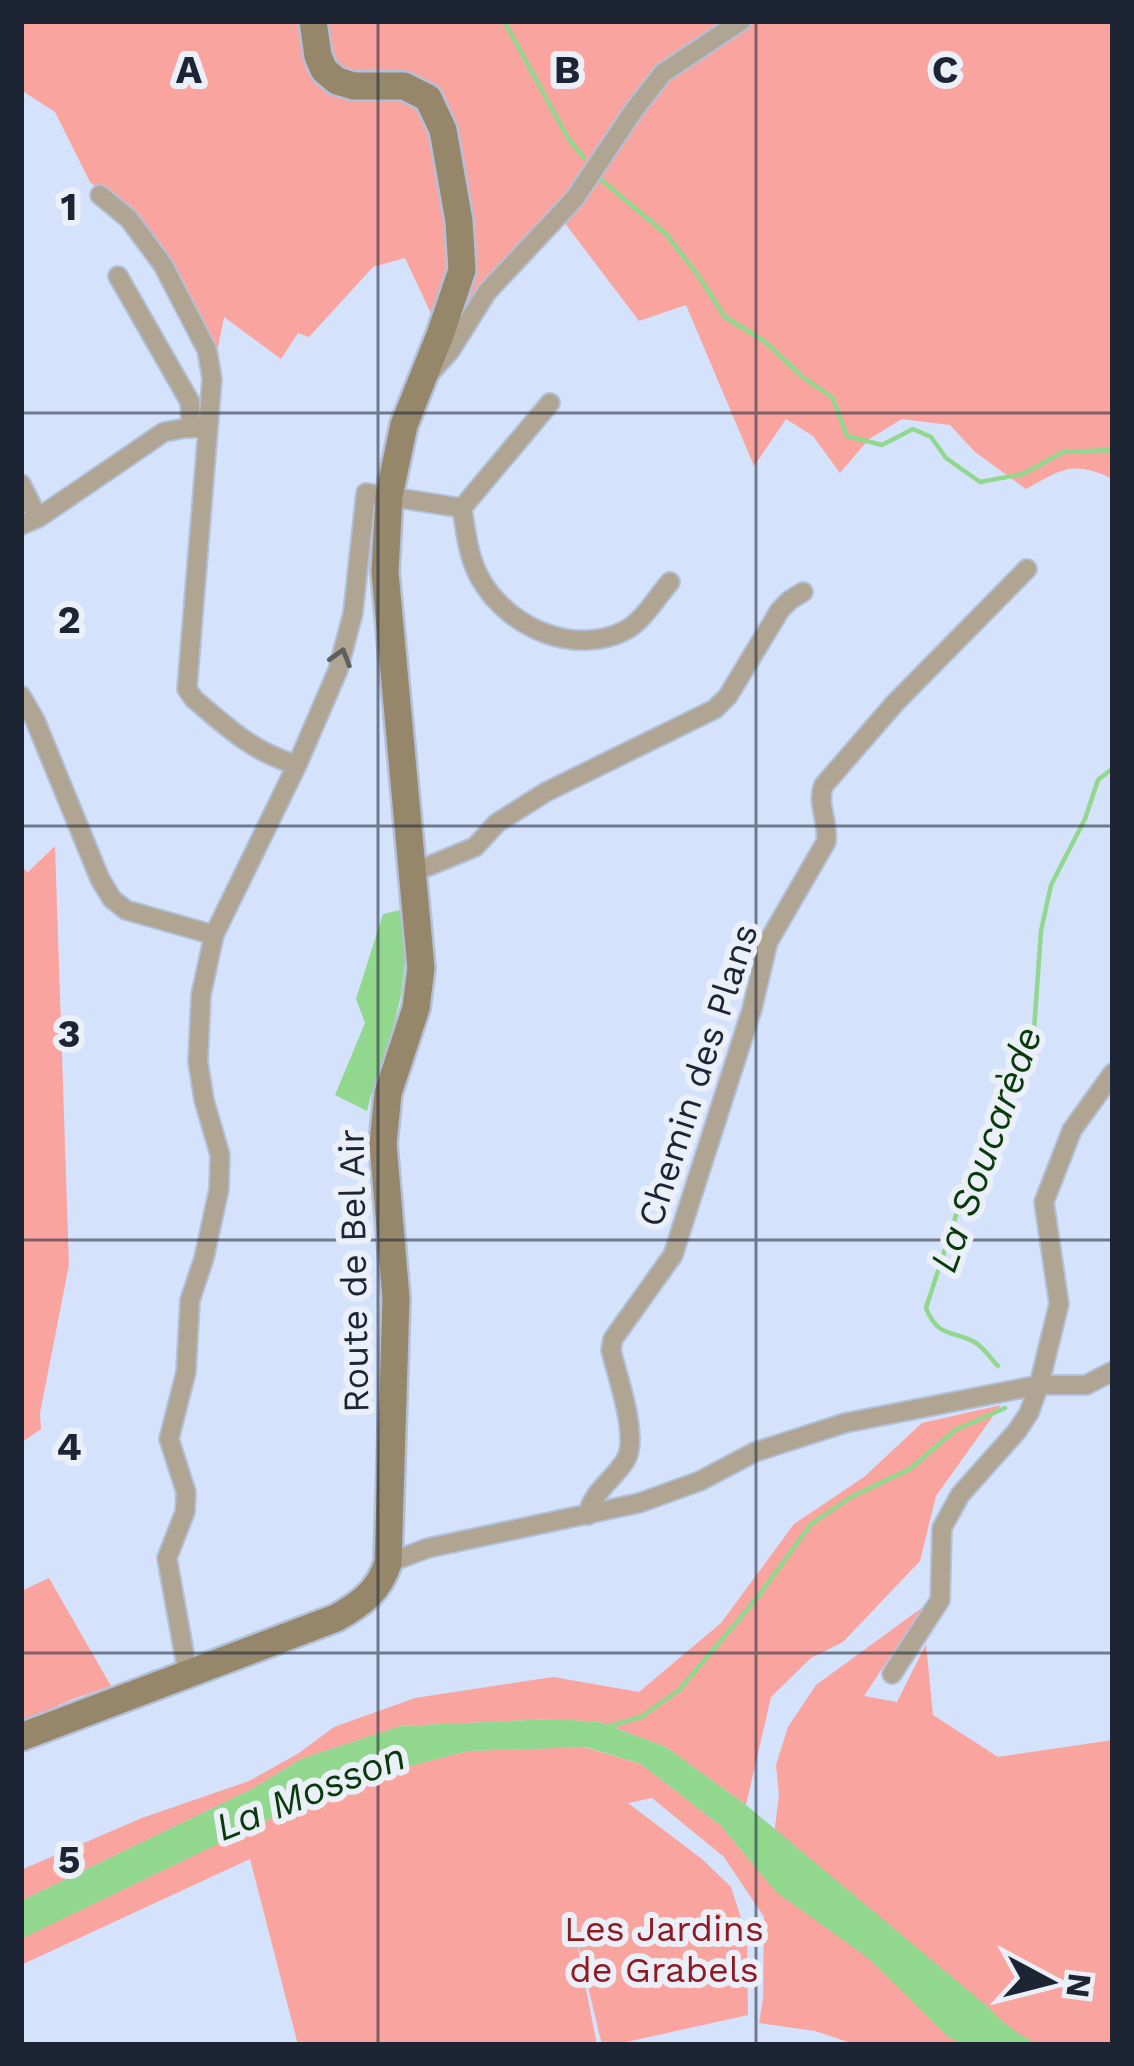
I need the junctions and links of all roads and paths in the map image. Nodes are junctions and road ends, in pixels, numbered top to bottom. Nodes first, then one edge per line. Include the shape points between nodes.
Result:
1 (313, 21) edge
2 (741, 21) edge
3 (100, 195) dead end
4 (118, 276) dead end
5 (421, 383) junction
6 (550, 403) dead end
7 (199, 429) junction
8 (21, 484) edge
9 (389, 496) junction
10 (462, 508) junction
11 (29, 522) edge
12 (1027, 569) dead end
13 (670, 582) dead end
14 (803, 592) dead end
15 (21, 696) edge
16 (297, 765) junction
17 (414, 872) junction
18 (214, 935) junction
19 (1113, 1072) edge
20 (1113, 1371) edge
21 (1039, 1385) junction
22 (588, 1515) junction
23 (388, 1562) junction
24 (892, 1674) dead end
25 (188, 1675) junction
26 (21, 1737) edge

1 - 5 street, Route de Bel Air via 318,56 337,82 404,86 428,98 443,130 462,270
2 - 5 street via 663,73 575,198 487,292
3 - 7 street via 164,265 207,350 212,379
4 - 7 street
5 - 9 street, Route de Bel Air
6 - 10 street
7 - 11 street via 164,432
7 - 16 street via 187,689 250,746
8 - 11 street
9 - 10 street
16 -> 9 street via 353,613 366,493
9 - 17 street, Route de Bel Air via 386,572
10 - 13 street via 478,577 512,615 551,636 600,640 631,628
12 - 22 street, Chemin des Plans via 824,785 826,842 769,942 673,1256 613,1340 629,1457
14 - 17 street via 781,610 715,709 546,793 475,847
15 - 18 street via 112,898 127,910
16 - 18 street
17 - 23 street, Route de Bel Air via 421,968 383,1144 396,1298
18 - 25 street via 198,1062 220,1155 219,1189 190,1300 186,1372 169,1439 186,1492 167,1558
19 - 21 street via 1072,1130 1044,1202 1059,1304
20 - 21 street via 1087,1385
21 - 22 street via 845,1423
21 - 24 street via 1017,1431 942,1528 940,1600
22 - 23 street
23 - 25 street via 361,1604
25 - 26 street

